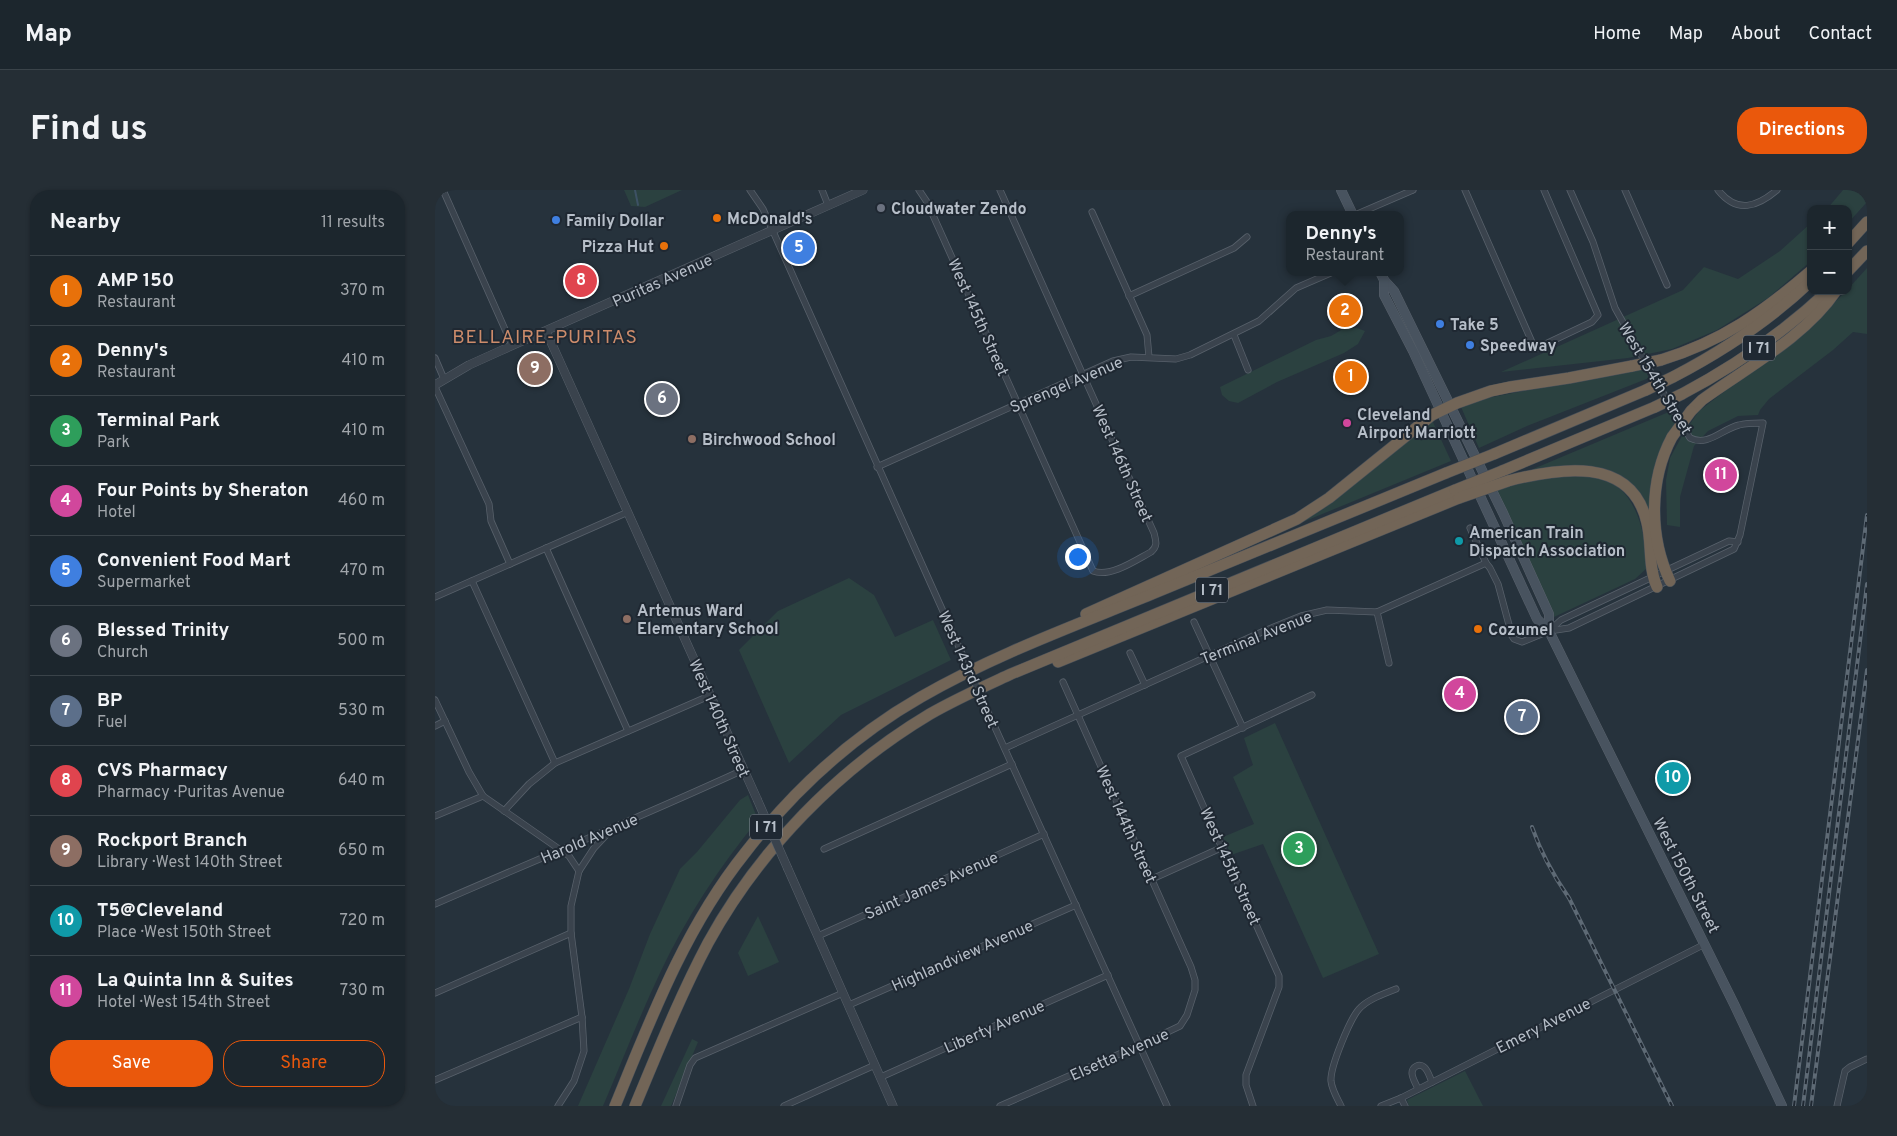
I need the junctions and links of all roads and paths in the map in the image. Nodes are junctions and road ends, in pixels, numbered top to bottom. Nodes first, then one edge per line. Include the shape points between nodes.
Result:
1 (443, 190) edge
2 (750, 190) edge
3 (822, 190) edge
4 (863, 190) edge
5 (919, 190) edge
6 (1000, 190) edge
7 (1341, 190) edge
8 (1413, 190) edge
9 (1465, 190) edge
10 (1544, 190) edge
11 (1570, 190) edge
12 (1625, 190) edge
13 (1718, 190) edge
14 (1777, 190) edge
15 (828, 205) junction
16 (1352, 211) edge
17 (1363, 211) edge
18 (1092, 212) dead end
19 (1867, 221) edge
20 (773, 231) junction
21 (1852, 234) edge
22 (1247, 237) dead end
23 (1852, 238) edge
24 (1867, 251) edge
25 (1852, 269) edge
26 (1807, 274) edge
27 (1324, 276) edge
28 (1382, 276) edge
29 (1667, 285) dead end
30 (1807, 285) edge
31 (1825, 295) edge
32 (1833, 295) edge
33 (1129, 296) junction
34 (546, 331) junction
35 (1234, 335) junction
36 (512, 345) junction
37 (1149, 356) junction
38 (435, 358) edge
39 (1248, 370) dead end
40 (1083, 375) junction
41 (444, 380) junction
42 (435, 386) edge
43 (1019, 404) junction
44 (1446, 408) junction
45 (877, 466) junction
46 (1505, 476) junction
47 (628, 512) junction
48 (1470, 528) dead end
49 (1737, 542) junction
50 (546, 548) junction
51 (1132, 562) joint
52 (1485, 563) junction
53 (510, 564) junction
54 (1668, 576) junction
55 (472, 581) junction
56 (1655, 582) junction
57 (435, 597) edge
58 (1377, 612) junction
59 (1194, 622) dead end
60 (1549, 631) junction
61 (1025, 647) junction
62 (1130, 653) dead end
63 (1210, 655) junction
64 (1389, 663) dead end
65 (1063, 682) dead end
66 (1145, 685) junction
67 (1312, 695) dead end
68 (709, 696) junction
69 (435, 700) edge
70 (1078, 715) junction
71 (445, 721) junction
72 (435, 726) edge
73 (1243, 728) junction
74 (629, 731) junction
75 (1005, 748) junction
76 (555, 763) junction
77 (1012, 764) junction
78 (743, 770) junction
79 (483, 796) junction
80 (505, 811) junction
81 (435, 816) edge
82 (611, 830) junction
83 (1044, 834) junction
84 (1223, 847) junction
85 (824, 849) dead end
86 (559, 850) junction
87 (579, 871) junction
88 (1152, 879) junction
89 (435, 904) edge
90 (1076, 905) junction
91 (571, 933) junction
92 (818, 936) junction
93 (1705, 944) junction
94 (1191, 967) joint
95 (1108, 975) junction
96 (1397, 989) dead end
97 (435, 993) edge
98 (843, 993) junction
99 (849, 1005) junction
100 (582, 1016) junction
101 (1139, 1045) junction
102 (1867, 1059) edge
103 (875, 1065) junction
104 (881, 1077) junction
105 (435, 1080) edge
106 (1432, 1082) junction
107 (1418, 1089) junction
108 (1401, 1098) junction
109 (558, 1106) edge
110 (615, 1106) edge
111 (635, 1106) edge
112 (676, 1106) edge
113 (784, 1106) edge
114 (893, 1106) edge
115 (1000, 1106) edge
116 (1167, 1106) edge
117 (1253, 1106) edge
118 (1341, 1106) edge
119 (1381, 1106) edge
120 (1405, 1106) edge
121 (1783, 1106) edge
122 (1837, 1106) edge

1 - 36 street
2 - 20 street, West 143rd Street
3 - 15 street
4 - 15 street, Puritas Avenue
5 - 43 street, West 145th Street
6 - 40 street, West 146th Street
7 - 16 main road
8 - 17 street
9 - 10 street via 1535,349 1597,318 1595,305
11 - 49 street, West 154th Street via 1593,242 1615,308 1690,438 1699,441 1739,424 1763,423
12 - 29 street
13 - 14 street via 1724,198 1739,205 1761,202
15 - 20 street, Puritas Avenue
18 - 33 street
19 - 21 highway
19 - 23 highway
20 - 34 street, Puritas Avenue
20 - 45 street, West 143rd Street
22 - 33 street via 1234,248
24 - 25 highway
26 - 44 highway, bridge via 1737,328 1661,360 1501,389
27 - 35 street, Sprengel Avenue via 1295,288 1259,321
28 - 44 main road, West 150th Street via 1384,295
30 - 61 highway, I 71, bridge via 1745,334 1705,360 1646,390
31 - 46 highway, I 71, bridge via 1757,349 1707,381
32 - 54 highway, bridge via 1795,334 1702,400 1673,437 1660,464 1655,497 1659,550
33 - 37 street via 1147,335
34 - 36 street, Puritas Avenue
34 - 47 street, West 140th Street
35 - 37 street, Sprengel Avenue via 1176,359
35 - 39 street
36 - 41 street, Puritas Avenue
37 - 40 street, Sprengel Avenue via 1113,361
38 - 41 street
40 - 43 street, Sprengel Avenue
40 - 51 street, West 146th Street via 1155,533 1155,548
41 - 42 street, Puritas Avenue
42 - 53 street via 489,504 491,521
43 - 45 street, Sprengel Avenue
43 - 51 street, West 145th Street via 1093,571 1112,571
44 - 60 main road, West 150th Street via 1537,619
44 - 60 main road, West 150th Street via 1503,513 1549,614
44 - 61 highway via 1432,415 1329,498 1297,519 1097,609
45 - 75 street, West 143rd Street, bridge
46 - 56 highway via 1582,470 1602,473 1629,488 1644,512
46 - 111 highway, I 71, bridge via 1056,663 971,692 929,715 856,766 812,806 741,890 708,944 676,1009
47 - 50 street
47 - 68 street, West 140th Street
48 - 52 street
49 - 54 street via 1729,541
49 - 54 street via 1734,549
50 - 53 street
50 - 74 street
52 - 58 street, Terminal Avenue
52 - 60 street via 1498,584 1514,639 1522,642
53 - 55 street
54 - 56 street
54 - 56 street
55 - 57 street
55 - 76 street
56 - 60 street via 1561,620
56 - 60 street via 1569,628
58 - 63 street, Terminal Avenue via 1327,610 1301,616
58 - 64 street
59 - 63 street
60 - 93 main road, West 150th Street
61 - 110 highway, I 71 via 919,698 890,717 814,777 773,819 744,854 692,933
62 - 66 street
63 - 66 street, Terminal Avenue
63 - 73 street
65 - 70 street, West 144th Street
66 - 70 street, Terminal Avenue
67 - 73 street
68 - 74 street
68 - 78 street, West 140th Street
69 - 71 street
70 - 75 street, Terminal Avenue
70 - 88 street, West 144th Street
71 - 72 street
71 - 79 street
73 - 84 street, West 145th Street via 1181,756
74 - 76 street
75 - 77 street, West 143rd Street
76 - 80 street via 529,784
77 - 83 street, West 143rd Street
77 - 85 street
78 - 82 street, Harold Avenue
78 - 92 street, West 140th Street, bridge
79 - 80 street
79 - 81 street
80 - 86 street
82 - 86 street, Harold Avenue
82 - 87 street
83 - 90 street, West 143rd Street
83 - 92 street, Saint James Avenue
84 - 88 street
84 - 117 street, West 145th Street via 1279,976 1279,987 1246,1075
86 - 87 street via 569,856
86 - 89 street, Harold Avenue
87 - 91 street via 571,906
88 - 94 street, West 144th Street
90 - 95 street, West 143rd Street
90 - 99 street, Highlandview Avenue
91 - 97 street
91 - 100 street
92 - 98 street, West 140th Street
93 - 106 street, Emery Avenue
93 - 121 main road, West 150th Street
94 - 101 street, Elsetta Avenue via 1195,990 1180,1026
95 - 101 street, West 143rd Street
95 - 104 street, Liberty Avenue
96 - 118 street via 1360,1008 1350,1022 1331,1079
98 - 99 street, West 140th Street
98 - 112 street via 695,1058
99 - 103 street, West 140th Street
100 - 105 street
100 - 109 street via 584,1051 574,1081
101 - 115 street, Elsetta Avenue
101 - 116 street, West 143rd Street
102 - 122 street via 1845,1071
103 - 104 street, West 140th Street
103 - 113 street
104 - 114 street, West 140th Street
106 - 107 street, Emery Avenue
106 - 107 street via 1426,1068 1416,1066 1412,1074
107 - 108 street, Emery Avenue
108 - 119 street, Emery Avenue
108 - 120 street

